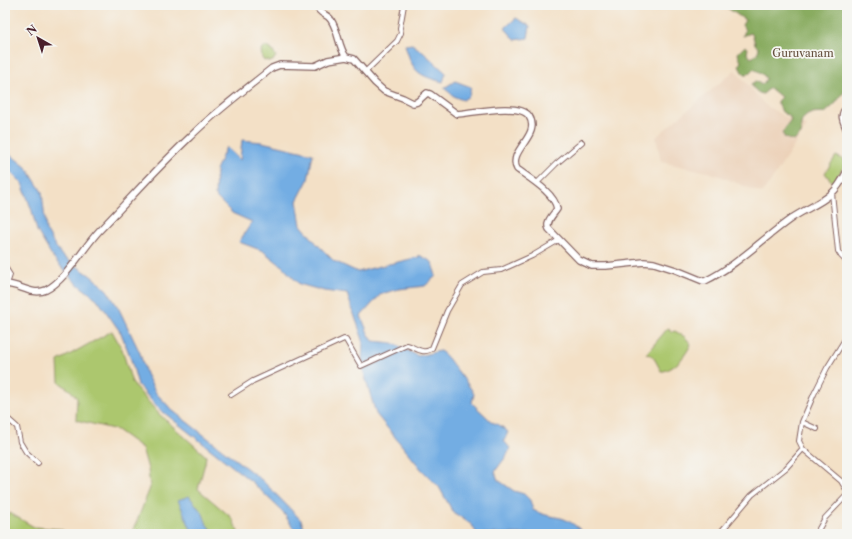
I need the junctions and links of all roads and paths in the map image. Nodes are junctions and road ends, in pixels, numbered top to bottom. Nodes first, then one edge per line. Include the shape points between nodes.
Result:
1 (316, 5) edge
2 (404, 5) edge
3 (346, 57) junction
4 (365, 72) junction
5 (847, 107) edge
6 (847, 130) edge
7 (582, 142) dead end
8 (847, 171) edge
9 (537, 183) junction
10 (832, 194) junction
11 (559, 240) junction
12 (847, 262) edge
13 (5, 267) edge
14 (6, 284) edge
15 (847, 336) edge
16 (231, 395) dead end
17 (5, 414) edge
18 (802, 422) junction
19 (817, 429) dead end
20 (803, 449) junction
21 (38, 463) dead end
22 (847, 498) edge
23 (719, 534) edge
24 (816, 534) edge

1 - 3 main road via 318,11 330,18
2 - 4 street via 401,33 397,41
3 - 4 main road via 354,59
3 - 14 main road via 328,60 315,66 280,65 272,68 221,108 190,137 84,248 62,278 50,288 39,292
4 - 9 main road via 384,91 413,103 427,93 457,114 507,109 525,112 532,126 515,157 514,164
5 - 6 main road via 842,117
7 - 9 street
8 - 10 main road
9 - 11 main road via 556,205 547,224
10 - 11 main road via 792,218 723,272 705,281 654,263 592,266 579,260
10 - 12 street via 838,251
11 - 16 street via 501,270 483,272 462,286 447,311 430,351 417,350 407,345 361,366 344,339 253,381
13 - 14 street via 10,276
15 - 18 street via 827,368
17 - 21 street via 17,427 20,442 26,452
18 - 19 street
18 - 20 street via 799,441
20 - 22 street via 841,481 847,491
20 - 23 street via 786,468 752,495
22 - 24 street via 825,518

